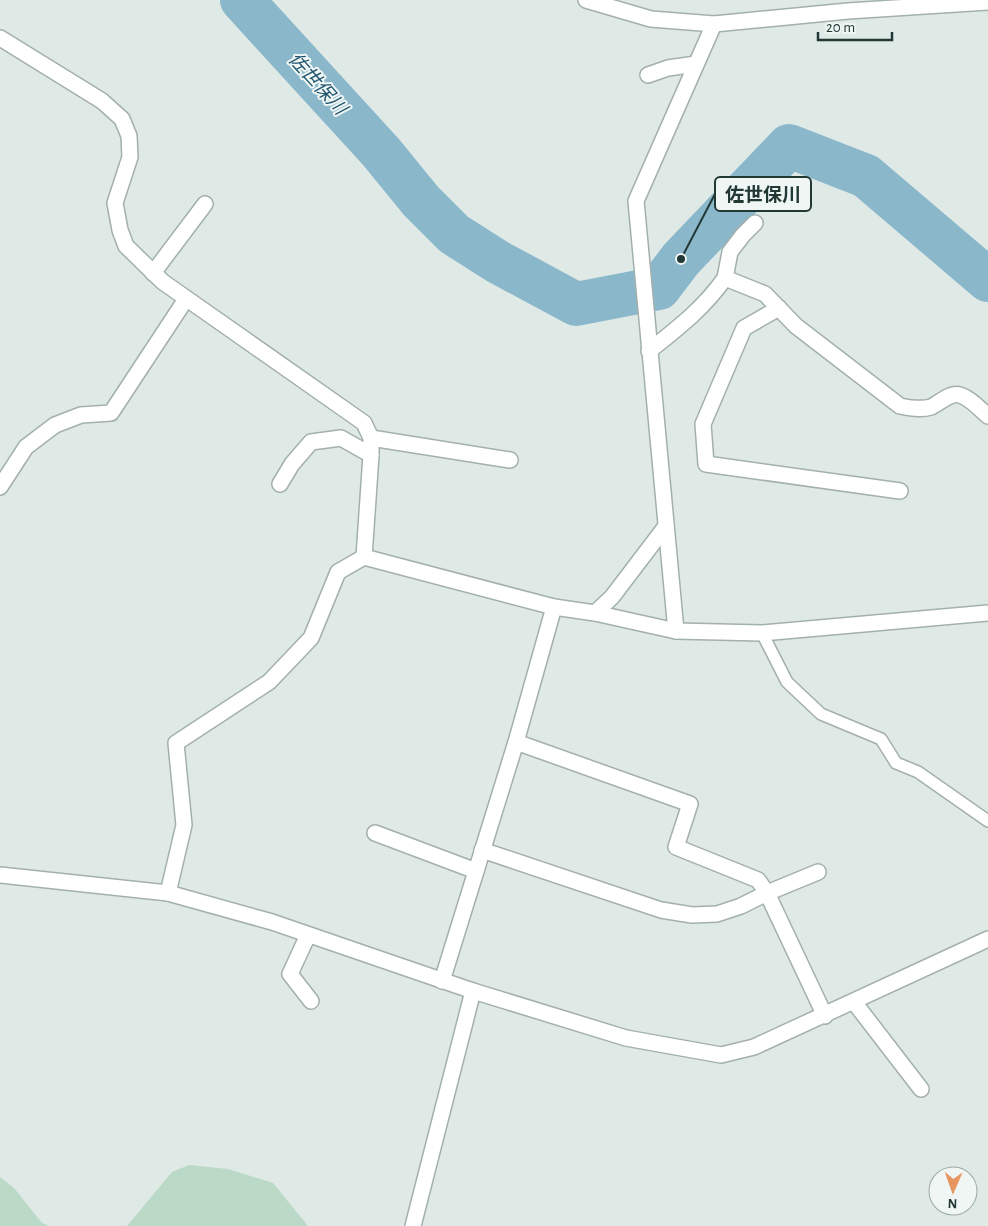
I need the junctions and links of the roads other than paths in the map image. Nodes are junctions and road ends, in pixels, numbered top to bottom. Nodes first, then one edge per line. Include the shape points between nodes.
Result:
1 (586, 0) edge
2 (988, 2) edge
3 (714, 24) junction
4 (0, 38) edge
5 (696, 64) junction
6 (648, 75) dead end
7 (206, 204) dead end
8 (755, 223) dead end
9 (153, 273) junction
10 (725, 278) junction
11 (186, 298) junction
12 (778, 308) junction
13 (649, 351) junction
14 (988, 416) edge
15 (371, 438) junction
16 (371, 455) junction
17 (510, 460) dead end
18 (6, 466) edge
19 (280, 484) dead end
20 (0, 487) edge
21 (900, 491) dead end
22 (666, 526) junction
23 (364, 557) junction
24 (554, 607) junction
25 (595, 613) junction
26 (988, 613) edge
27 (676, 631) junction
28 (762, 633) junction
29 (516, 742) junction
30 (988, 821) edge
31 (375, 832) dead end
32 (482, 850) junction
33 (476, 871) junction
34 (818, 872) dead end
35 (0, 874) edge
36 (168, 893) junction
37 (767, 893) junction
38 (308, 935) junction
39 (988, 939) edge
40 (442, 981) junction
41 (473, 991) junction
42 (311, 1001) dead end
43 (854, 1002) junction
44 (825, 1016) junction
45 (920, 1089) dead end
46 (413, 1226) edge

1 - 3 street via 650,19
2 - 3 street
3 - 5 street
4 - 9 street via 102,101 122,120 129,136 130,157 115,202 120,230 126,246
5 - 6 street
5 - 13 street via 636,201
7 - 9 street
8 - 10 street via 730,252
9 - 11 street
10 - 12 street via 765,294
10 - 13 street via 712,297
11 - 15 street via 342,406 364,423
11 - 18 street via 111,413 81,415 55,424
12 - 14 street via 796,326 900,406 930,407 959,395
12 - 21 street via 744,328 703,424 706,464
13 - 22 street
15 - 16 street
15 - 17 street
16 - 19 street via 340,438 311,442
16 - 23 street
18 - 20 street
22 - 25 street via 612,597
22 - 27 street
23 - 24 street
23 - 36 street via 338,572 311,638 269,682 176,743 184,825
24 - 25 street
24 - 29 street
25 - 27 street
26 - 28 street
27 - 28 street
28 - 30 lane via 787,682 822,714 881,739 896,762 918,772
29 - 32 street
29 - 37 street via 690,804 676,847 758,880
31 - 33 street
32 - 33 street
32 - 37 street via 662,910 692,915 717,914
33 - 40 street
34 - 37 street
35 - 36 street
36 - 38 street
37 - 44 street
38 - 40 street
38 - 42 street via 290,974
39 - 43 street
40 - 41 street
41 - 44 street via 626,1038 721,1055 754,1047
41 - 46 street
43 - 44 street
43 - 45 street

